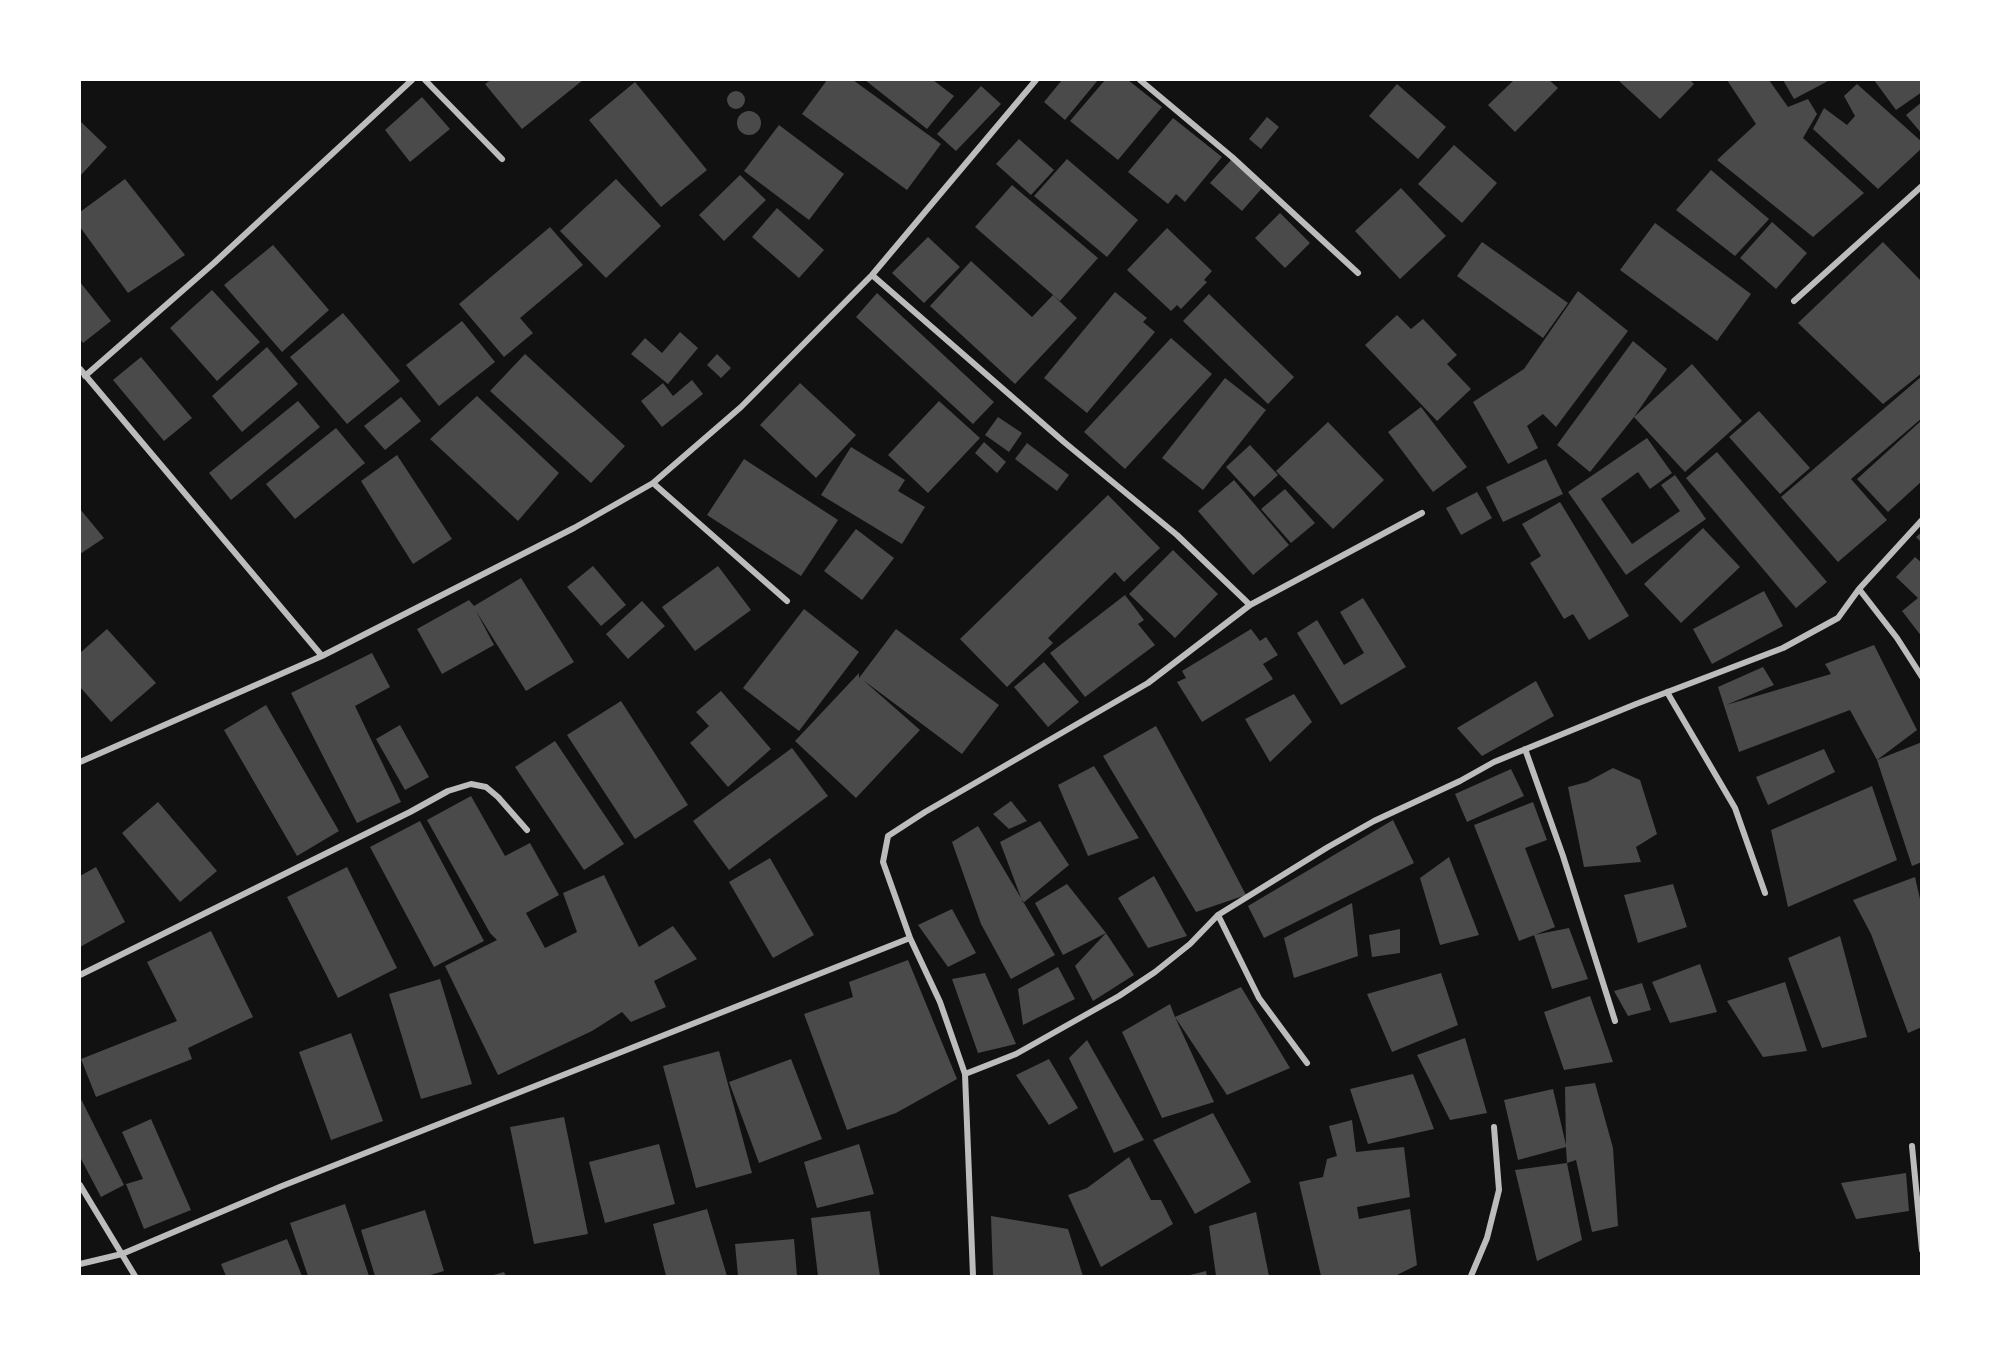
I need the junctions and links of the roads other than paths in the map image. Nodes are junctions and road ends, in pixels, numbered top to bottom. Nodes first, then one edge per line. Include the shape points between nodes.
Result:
1 (412, 80) edge
2 (425, 80) edge
3 (1036, 80) edge
4 (1140, 80) edge
5 (502, 159) dead end
6 (1922, 186) edge
7 (1358, 273) dead end
8 (872, 274) junction
9 (1794, 301) dead end
10 (80, 369) edge
11 (85, 376) junction
12 (653, 483) junction
13 (1422, 513) dead end
14 (1922, 520) edge
15 (1859, 589) junction
16 (786, 601) dead end
17 (1250, 605) junction
18 (322, 656) junction
19 (1922, 677) edge
20 (1667, 692) junction
21 (1525, 748) junction
22 (80, 762) edge
23 (527, 830) dead end
24 (1765, 893) dead end
25 (1218, 915) junction
26 (910, 938) junction
27 (80, 975) edge
28 (1615, 1021) dead end
29 (1306, 1063) dead end
30 (965, 1074) junction
31 (1494, 1127) dead end
32 (1912, 1146) dead end
33 (80, 1185) edge
34 (1922, 1250) edge
35 (122, 1254) junction
36 (80, 1264) edge
37 (135, 1276) edge
38 (971, 1276) edge
39 (1471, 1276) edge

1 - 11 street
2 - 5 street
3 - 8 street
4 - 7 street via 1232,157
6 - 9 street
8 - 12 street via 741,407
8 - 17 street via 1177,535
10 - 11 street
11 - 18 street
12 - 16 street
12 - 18 street via 574,528
13 - 17 street
14 - 15 street
15 - 19 street
15 - 20 street via 1838,618 1783,648
17 - 26 street via 1148,683 888,836 883,862
18 - 22 street
20 - 21 street
20 - 24 street via 1735,808
21 - 25 street via 1374,821
21 - 28 street
23 - 27 street via 486,787 471,784 448,791
25 - 29 street via 1259,998
25 - 30 street via 1190,945 1119,996 1016,1054
26 - 30 street via 940,1002
26 - 35 street via 282,1186
30 - 38 street
31 - 39 street via 1499,1190 1488,1238
32 - 34 street
33 - 35 street
35 - 36 street
35 - 37 street

